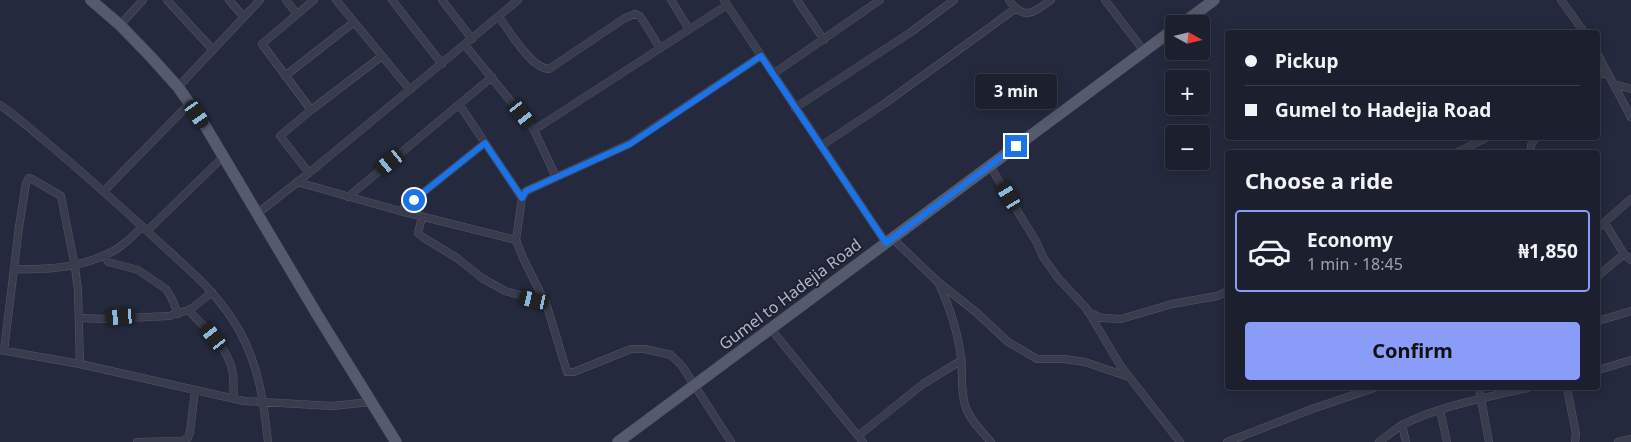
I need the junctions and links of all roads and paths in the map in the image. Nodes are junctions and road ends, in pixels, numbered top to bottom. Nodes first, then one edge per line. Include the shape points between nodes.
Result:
1 (91, 0) edge
2 (143, 0) edge
3 (167, 0) edge
4 (229, 0) edge
5 (260, 0) edge
6 (286, 0) edge
7 (314, 0) edge
8 (336, 0) edge
9 (392, 0) edge
10 (518, 0) edge
11 (671, 0) edge
12 (797, 0) edge
13 (880, 0) edge
14 (954, 0) edge
15 (1009, 0) edge
16 (1051, 0) edge
17 (1105, 0) edge
18 (1214, 0) edge
19 (1561, 0) edge
20 (446, 1) edge
21 (726, 2) edge
22 (1015, 9) junction
23 (297, 14) junction
24 (1194, 15) edge
25 (244, 17) junction
26 (499, 17) junction
27 (354, 22) junction
28 (120, 25) junction
29 (689, 29) junction
30 (1583, 30) edge
31 (1165, 36) edge
32 (472, 39) junction
33 (824, 40) junction
34 (465, 45) junction
35 (660, 48) junction
36 (213, 50) junction
37 (1144, 51) junction
38 (382, 56) junction
39 (761, 56) junction
40 (1600, 59) edge
41 (442, 64) junction
42 (1607, 73) junction
43 (773, 74) junction
44 (1600, 75) edge
45 (285, 76) junction
46 (492, 77) junction
47 (1614, 84) junction
48 (178, 87) junction
49 (1631, 89) edge
50 (410, 90) junction
51 (190, 103) junction
52 (459, 104) junction
53 (0, 106) edge
54 (795, 108) junction
55 (311, 110) junction
56 (1631, 117) edge
57 (534, 130) junction
58 (1482, 140) edge
59 (485, 143) junction
60 (821, 146) junction
61 (1462, 150) edge
62 (224, 156) junction
63 (990, 166) junction
64 (309, 173) junction
65 (556, 177) junction
66 (297, 182) junction
67 (104, 191) junction
68 (348, 197) junction
69 (522, 198) junction
70 (1630, 201) edge
71 (400, 212) junction
72 (258, 213) junction
73 (422, 217) junction
74 (1605, 223) junction
75 (1600, 227) edge
76 (144, 229) junction
77 (516, 240) junction
78 (889, 240) junction
79 (1624, 254) junction
80 (106, 255) junction
81 (1631, 260) edge
82 (75, 264) junction
83 (14, 269) junction
84 (1600, 274) edge
85 (938, 282) junction
86 (212, 292) junction
87 (1225, 292) edge
88 (546, 302) junction
89 (188, 310) junction
90 (1631, 311) edge
91 (1088, 312) junction
92 (178, 314) junction
93 (79, 318) junction
94 (1600, 320) edge
95 (770, 328) junction
96 (2, 350) edge
97 (962, 360) junction
98 (1631, 360) edge
99 (80, 364) junction
100 (1600, 369) edge
101 (1129, 377) junction
102 (694, 385) junction
103 (195, 390) junction
104 (1368, 390) edge
105 (1479, 390) edge
106 (1519, 390) edge
107 (1567, 390) edge
108 (234, 398) junction
109 (1481, 399) junction
110 (263, 402) junction
111 (370, 402) junction
112 (1440, 410) junction
113 (1402, 425) junction
114 (858, 436) junction
115 (1631, 438) edge
116 (137, 442) edge
117 (268, 442) edge
118 (396, 442) edge
119 (618, 442) edge
120 (731, 442) edge
121 (863, 442) edge
122 (991, 442) edge
123 (1180, 442) edge
124 (1228, 442) edge
125 (1379, 442) edge
126 (1406, 442) edge
127 (1447, 442) edge
128 (1488, 442) edge
129 (1575, 442) edge
130 (1618, 442) edge

1 - 28 main road
2 - 28 street
3 - 36 street
4 - 25 street
5 - 25 street
6 - 23 street
7 - 23 street
8 - 27 street
9 - 41 street
10 - 26 street
11 - 29 street
12 - 33 street
13 - 33 street
14 - 54 street
15 - 22 street
16 - 22 street via 1029,14
17 - 37 street
18 - 24 main road
19 - 30 street
20 - 32 street
21 - 29 street
21 - 39 street
22 - 60 street
23 - 45 street via 262,44
25 - 36 street
26 - 32 street
26 - 35 street via 533,62 543,68 549,69 635,14 640,16
27 - 38 street
27 - 45 street
28 - 48 main road
29 - 35 street
31 - 37 main road, Gumel to Hadejia Road
32 - 34 street
33 - 43 street
34 - 41 street
34 - 46 street
35 - 57 street
36 - 48 street
37 - 63 main road, Gumel to Hadejia Road
38 - 50 street
38 - 55 street
39 - 43 street
39 - 65 street via 630,144
40 - 42 street
41 - 50 street
42 - 44 street
42 - 47 street
43 - 54 street
45 - 55 street
46 - 52 street
46 - 57 street
47 - 49 street
47 - 56 street
48 - 51 main road
50 - 64 street
51 - 62 main road
51 - 67 street
52 - 59 street
52 - 68 street
53 - 67 street
54 - 60 street
55 - 64 street via 280,136
57 - 65 street
58 - 61 street
59 - 69 street
59 - 71 street
60 - 78 street
62 - 72 main road
62 - 76 street
63 - 78 main road, Gumel to Hadejia Road
63 - 91 street via 1043,257
64 - 66 street
65 - 69 street via 526,191
66 - 68 street
66 - 72 street
67 - 76 street
68 - 71 street
69 - 77 street
70 - 74 street
71 - 73 street
72 - 111 main road
73 - 77 street
73 - 88 street via 418,233 482,278 505,291
74 - 75 street
74 - 79 street
76 - 80 street
76 - 86 street
77 - 88 street
78 - 85 street
78 - 95 main road, Gumel to Hadejia Road
79 - 81 street
79 - 84 street
80 - 82 street
80 - 92 street via 108,262 138,270 166,289
82 - 83 street via 41,270
82 - 83 street via 61,196 29,178
82 - 93 street
83 - 96 street
85 - 97 street via 951,309
85 - 101 street via 1008,342 1037,359 1085,362
86 - 89 street
86 - 110 street via 241,333 253,361
87 - 91 street via 1120,319 1101,318
88 - 102 street via 567,372 631,349 645,349 671,355
89 - 92 street
89 - 108 street via 226,353 233,375
90 - 94 street
91 - 101 street
92 - 93 street
93 - 99 street
95 - 102 main road, Gumel to Hadejia Road
95 - 114 street
96 - 99 street
97 - 114 street via 924,384
97 - 122 street via 965,407
98 - 100 street
99 - 103 street
101 - 123 street
102 - 119 main road, Gumel to Hadejia Road
102 - 120 street
103 - 108 street
103 - 116 street via 188,438 182,441
104 - 124 street
105 - 109 street
106 - 109 street
107 - 129 street
108 - 110 street
109 - 112 street
109 - 128 street
110 - 111 street via 332,406
110 - 117 street
111 - 118 main road
112 - 113 street
112 - 127 street
113 - 125 street
113 - 126 street
114 - 121 street
115 - 130 street

